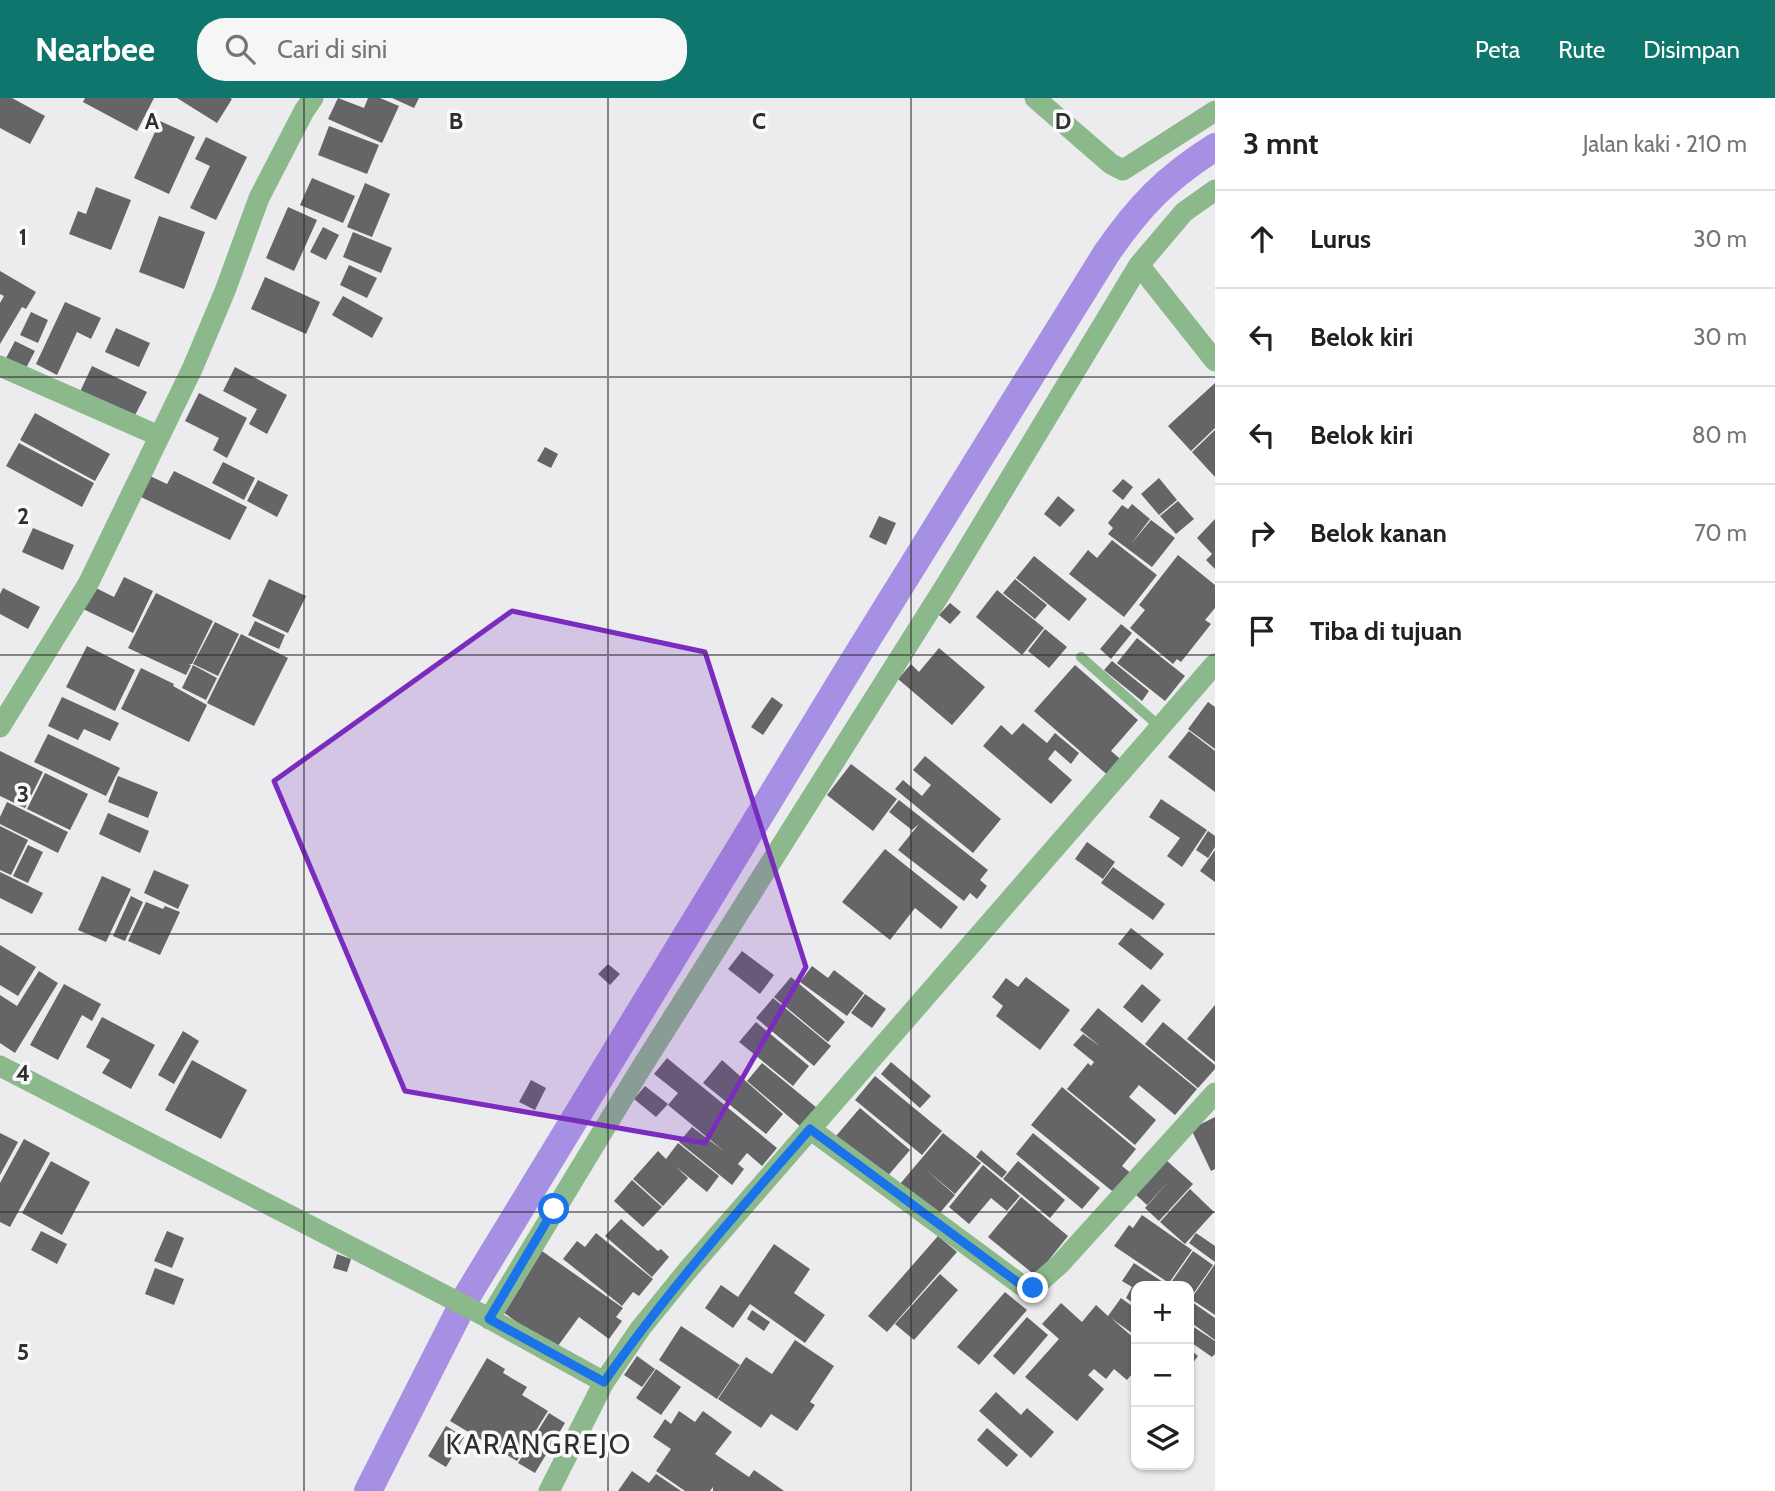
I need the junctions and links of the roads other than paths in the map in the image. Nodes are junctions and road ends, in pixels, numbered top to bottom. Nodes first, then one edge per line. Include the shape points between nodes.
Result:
1 (313, 98) edge
2 (1035, 98) edge
3 (1215, 111) edge
4 (1215, 190) edge
5 (1139, 265) junction
6 (1215, 360) edge
7 (0, 366) edge
8 (159, 436) junction
9 (1081, 657) dead end
10 (1215, 664) edge
11 (0, 727) edge
12 (1160, 727) junction
13 (0, 1066) edge
14 (1215, 1093) edge
15 (810, 1129) junction
16 (485, 1317) junction
17 (604, 1382) junction
18 (549, 1491) edge

1 - 8 street via 260,198 225,291
2 - 3 street via 1123,170
4 - 5 street via 1184,212
5 - 6 street
5 - 16 street via 947,583
7 - 8 street
8 - 11 street via 88,584
9 - 12 lane
10 - 12 street
12 - 15 street
13 - 16 street
14 - 15 street via 1033,1288 1020,1284
15 - 17 street via 687,1271
16 - 17 street
17 - 18 street

